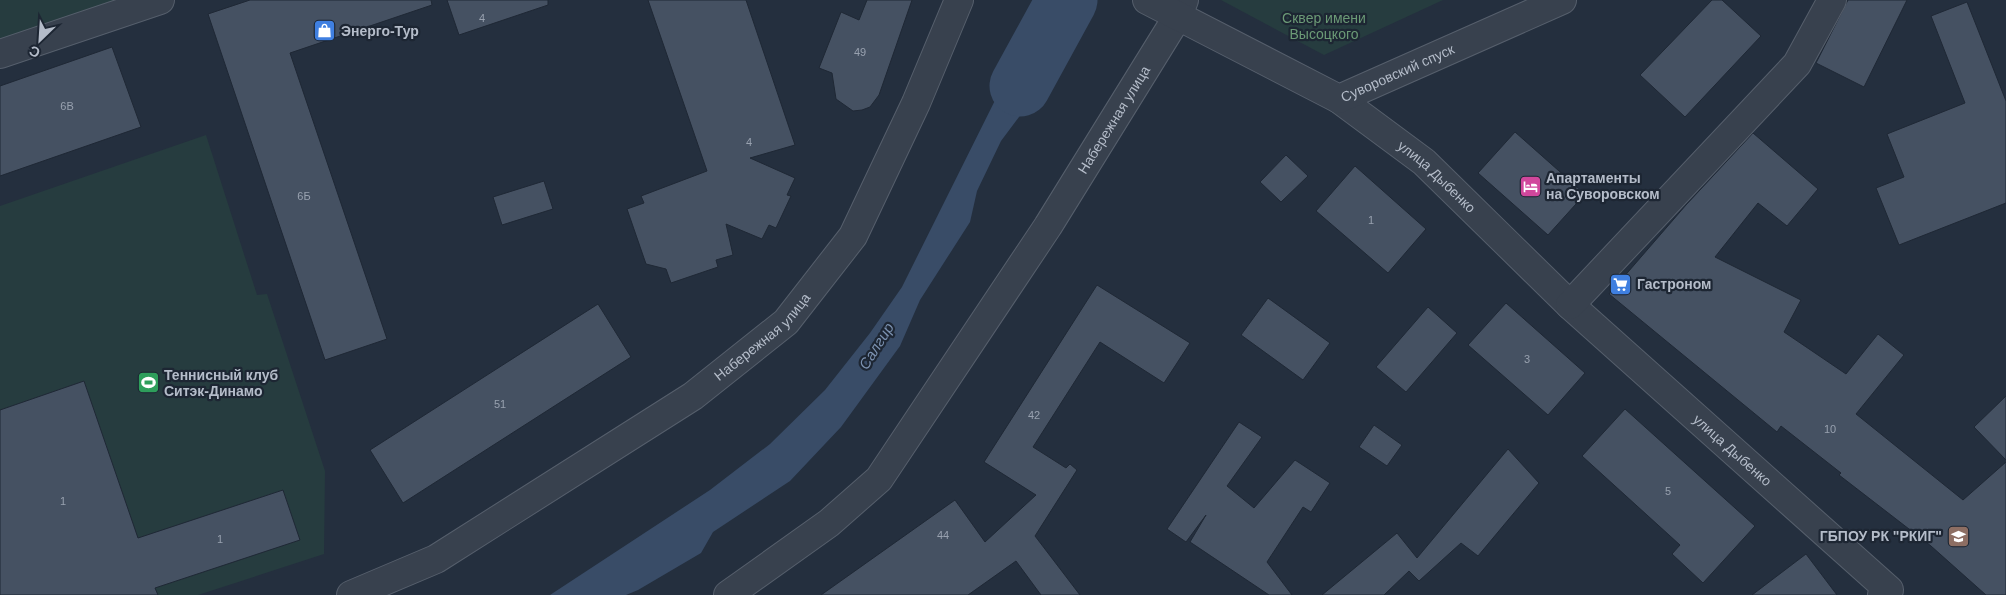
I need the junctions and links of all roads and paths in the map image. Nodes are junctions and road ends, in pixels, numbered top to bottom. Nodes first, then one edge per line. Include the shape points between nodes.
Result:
1 (160, 0) edge
2 (959, 0) edge
3 (1562, 0) edge
4 (1832, 0) edge
5 (1166, 5) edge
6 (0, 54) edge
7 (1339, 99) junction
8 (1570, 305) junction
9 (351, 595) edge
10 (728, 595) edge
11 (1882, 595) edge

1 - 6 street
2 - 9 street, Набережная улица via 916,103 853,236 786,322 693,396 436,559
3 - 7 street, Суворовский спуск
4 - 8 street via 1797,64
5 - 7 street, Суворовский спуск
5 - 10 street, Набережная улица via 1048,226 879,479 829,523
7 - 8 street, улица Дыбенко via 1424,162
8 - 11 street, улица Дыбенко via 1889,590

